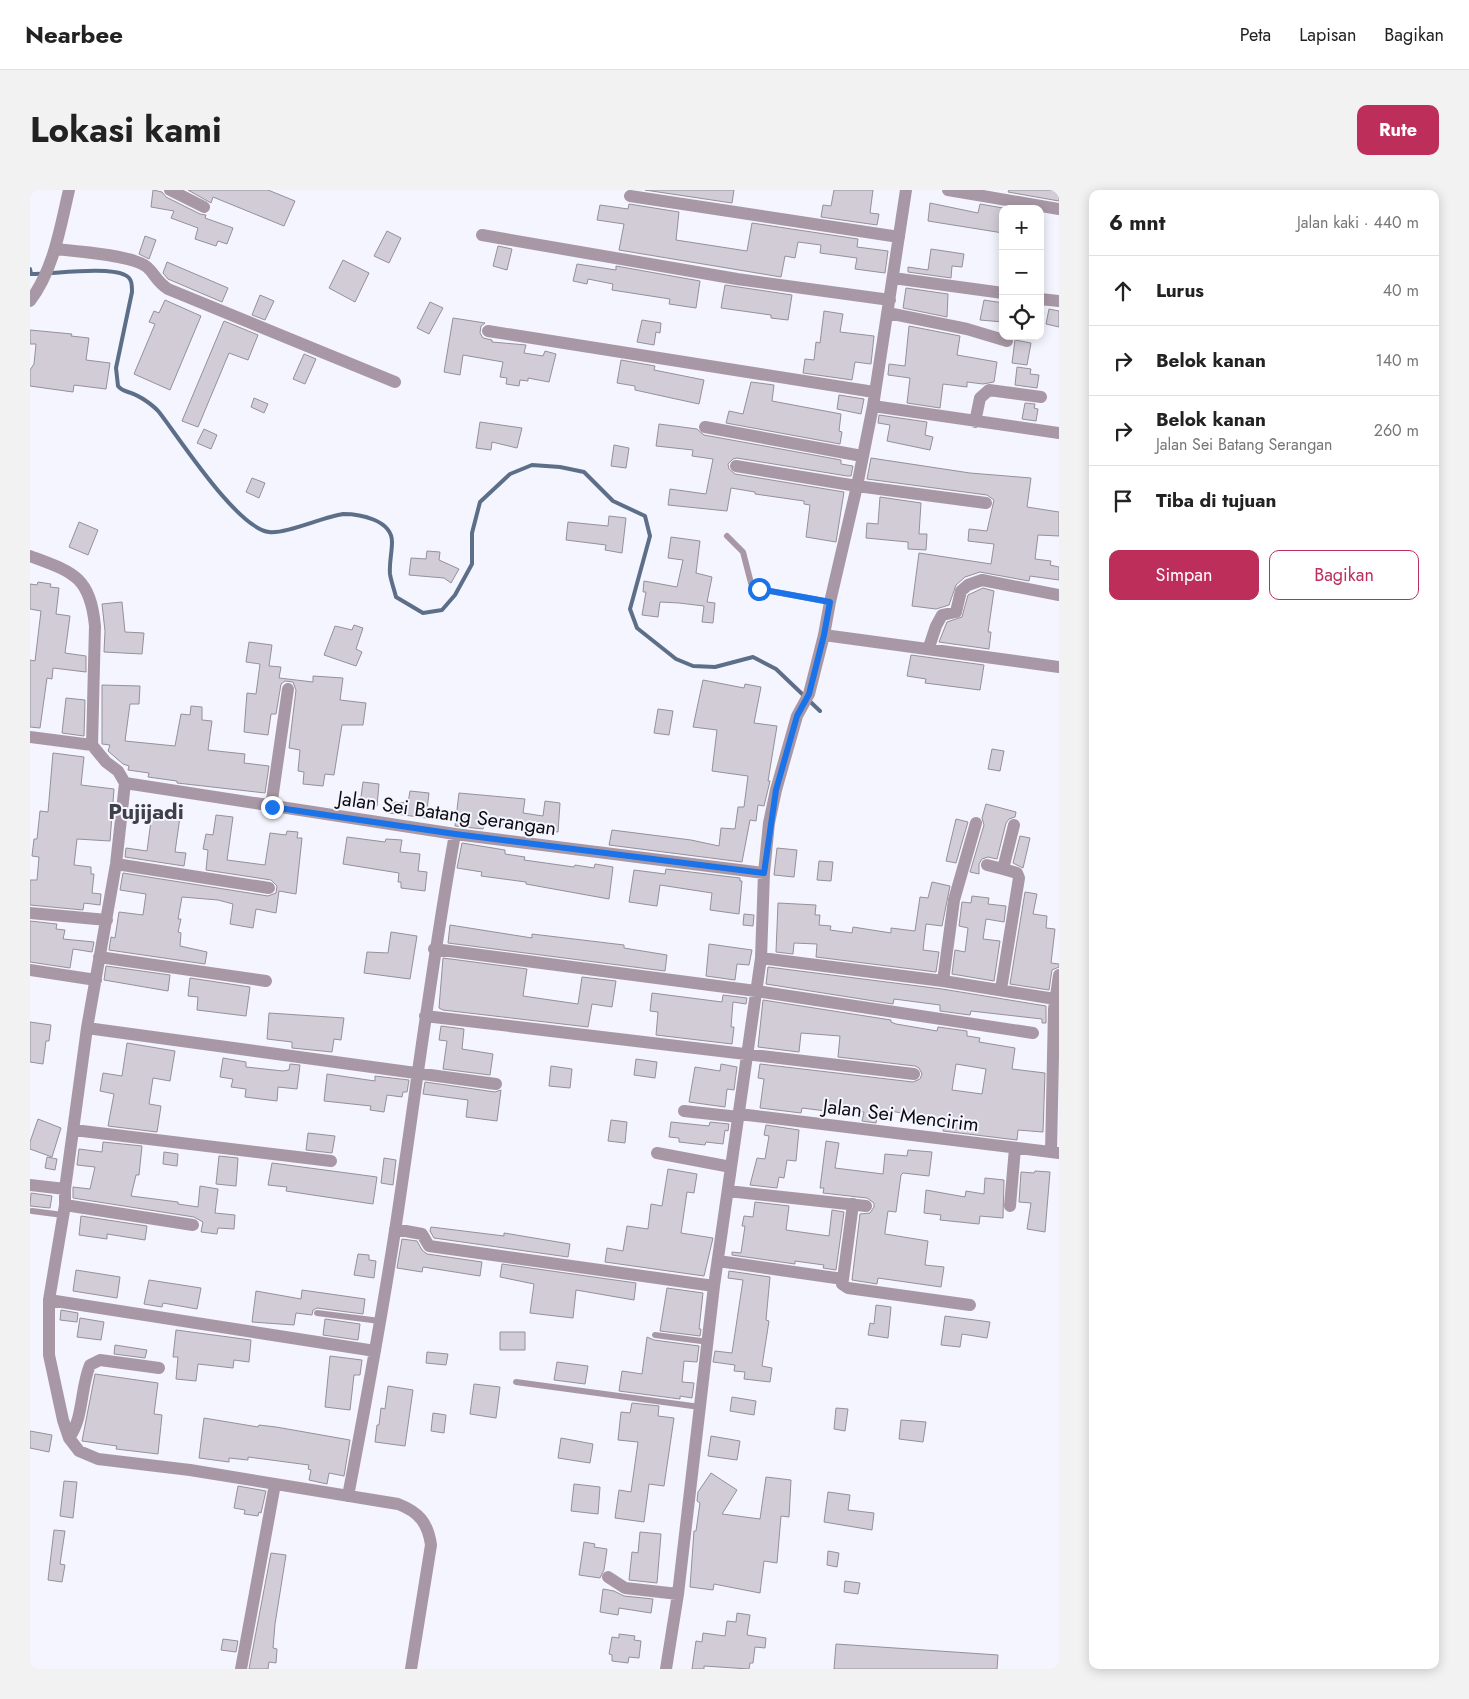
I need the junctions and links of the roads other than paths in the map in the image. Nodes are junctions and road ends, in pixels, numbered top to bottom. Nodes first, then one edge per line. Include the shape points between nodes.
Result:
1 (69, 190) edge
2 (170, 190) edge
3 (906, 190) edge
4 (948, 190) edge
5 (630, 196) dead end
6 (204, 207) dead end
7 (1059, 209) edge
8 (482, 235) dead end
9 (899, 237) junction
10 (55, 248) junction
11 (893, 278) junction
12 (999, 292) edge
13 (1044, 299) edge
14 (30, 301) edge
15 (1059, 301) edge
16 (889, 306) junction
17 (488, 331) dead end
18 (1007, 341) dead end
19 (395, 382) dead end
20 (874, 392) junction
21 (1041, 397) dead end
22 (873, 406) junction
23 (975, 422) junction
24 (704, 427) dead end
25 (1059, 433) edge
26 (862, 456) junction
27 (736, 466) dead end
28 (857, 486) junction
29 (986, 503) dead end
30 (726, 536) dead end
31 (30, 556) edge
32 (1059, 595) edge
33 (830, 602) junction
34 (824, 635) junction
35 (929, 647) junction
36 (1059, 666) edge
37 (288, 689) dead end
38 (30, 737) edge
39 (92, 745) junction
40 (125, 783) junction
41 (272, 807) junction
42 (976, 823) dead end
43 (1014, 825) dead end
44 (455, 834) junction
45 (116, 864) junction
46 (987, 865) dead end
47 (1003, 869) junction
48 (764, 873) junction
49 (269, 888) dead end
50 (30, 913) edge
51 (107, 920) junction
52 (434, 949) junction
53 (99, 957) junction
54 (761, 958) junction
55 (30, 970) edge
56 (1059, 975) edge
57 (96, 980) junction
58 (266, 981) dead end
59 (943, 981) junction
60 (1001, 989) junction
61 (756, 991) junction
62 (1055, 998) junction
63 (425, 1016) junction
64 (88, 1028) junction
65 (1033, 1033) dead end
66 (746, 1054) junction
67 (418, 1073) junction
68 (914, 1074) dead end
69 (496, 1084) dead end
70 (684, 1111) dead end
71 (739, 1115) junction
72 (74, 1130) junction
73 (1015, 1148) junction
74 (1055, 1152) edge
75 (657, 1153) dead end
76 (330, 1161) dead end
77 (731, 1167) junction
78 (30, 1185) edge
79 (65, 1189) junction
80 (728, 1190) junction
81 (853, 1204) junction
82 (866, 1206) dead end
83 (1010, 1206) dead end
84 (64, 1210) junction
85 (32, 1211) dead end
86 (194, 1225) dead end
87 (395, 1229) junction
88 (718, 1261) junction
89 (843, 1279) junction
90 (714, 1286) junction
91 (49, 1300) junction
92 (970, 1305) dead end
93 (318, 1313) dead end
94 (380, 1321) junction
95 (655, 1334) dead end
96 (709, 1342) junction
97 (375, 1351) junction
98 (159, 1368) dead end
99 (516, 1382) dead end
100 (700, 1407) junction
101 (69, 1438) junction
102 (275, 1484) junction
103 (348, 1496) junction
104 (608, 1577) dead end
105 (678, 1594) junction
106 (241, 1669) edge
107 (410, 1669) edge
108 (666, 1669) edge

1 - 10 street
2 - 6 street
3 - 9 street
4 - 7 street
5 - 9 street
8 - 16 street
9 - 11 street
10 - 14 street via 49,268
10 - 19 street via 130,259 146,266 168,289
11 - 12 street
11 - 16 street
13 - 15 street
16 - 18 street
16 - 20 street
17 - 20 street
20 - 22 street
21 - 23 street via 989,390 980,398
22 - 23 street
22 - 26 street
23 - 25 street
24 - 26 street
26 - 28 street
27 - 28 street
28 - 29 street
28 - 33 street
30 - 33 lane via 743,552 751,583 759,589
31 - 39 street via 68,570 80,581 91,600 95,626
32 - 35 street via 982,580 968,585 961,591 956,612 942,615
33 - 34 street
34 - 35 street
34 - 48 street via 809,694 797,716 776,790
35 - 36 street
37 - 41 street
38 - 39 street
39 - 40 street
40 - 41 street, Jalan Sei Batang Serangan
40 - 45 street
41 - 44 street, Jalan Sei Batang Serangan
42 - 59 street via 954,900
43 - 47 street
44 - 48 street, Jalan Sei Batang Serangan
44 - 52 street
45 - 49 street
45 - 51 street
46 - 47 street
47 - 60 street via 1017,873 1019,878
48 - 54 street
50 - 51 street
51 - 53 street
52 - 61 street
52 - 63 street
53 - 57 street
53 - 58 street
54 - 59 street
54 - 61 street
55 - 57 street
56 - 62 street
57 - 64 street
59 - 60 street
60 - 62 street
61 - 65 street
61 - 66 street
62 - 74 street
63 - 66 street
63 - 67 street
64 - 67 street
64 - 72 street
66 - 68 street
66 - 71 street
67 - 69 street
67 - 87 street
70 - 71 street, Jalan Sei Mencirim
71 - 73 street, Jalan Sei Mencirim
71 - 77 street
72 - 76 street
72 - 79 street
73 - 74 street, Jalan Sei Mencirim
73 - 83 street
75 - 77 street
77 - 80 street
78 - 79 street
79 - 84 street
80 - 81 street
80 - 88 street
81 - 82 street
81 - 89 street
84 - 85 lane
84 - 86 street
84 - 91 street
87 - 90 street via 422,1234 429,1246
87 - 94 street
88 - 89 street
88 - 90 street
89 - 92 street via 842,1284 848,1288
90 - 96 street
91 - 97 street
91 - 101 street via 51,1371
93 - 94 lane
94 - 97 street
95 - 96 lane
96 - 100 street
97 - 103 street
98 - 101 street via 100,1360 90,1365 77,1426
99 - 100 lane
100 - 105 street
101 - 102 street via 79,1451 91,1458
102 - 103 street
102 - 106 street
103 - 107 street via 398,1504 412,1510 423,1519 429,1531 430,1560
104 - 105 street via 625,1588
105 - 108 street

